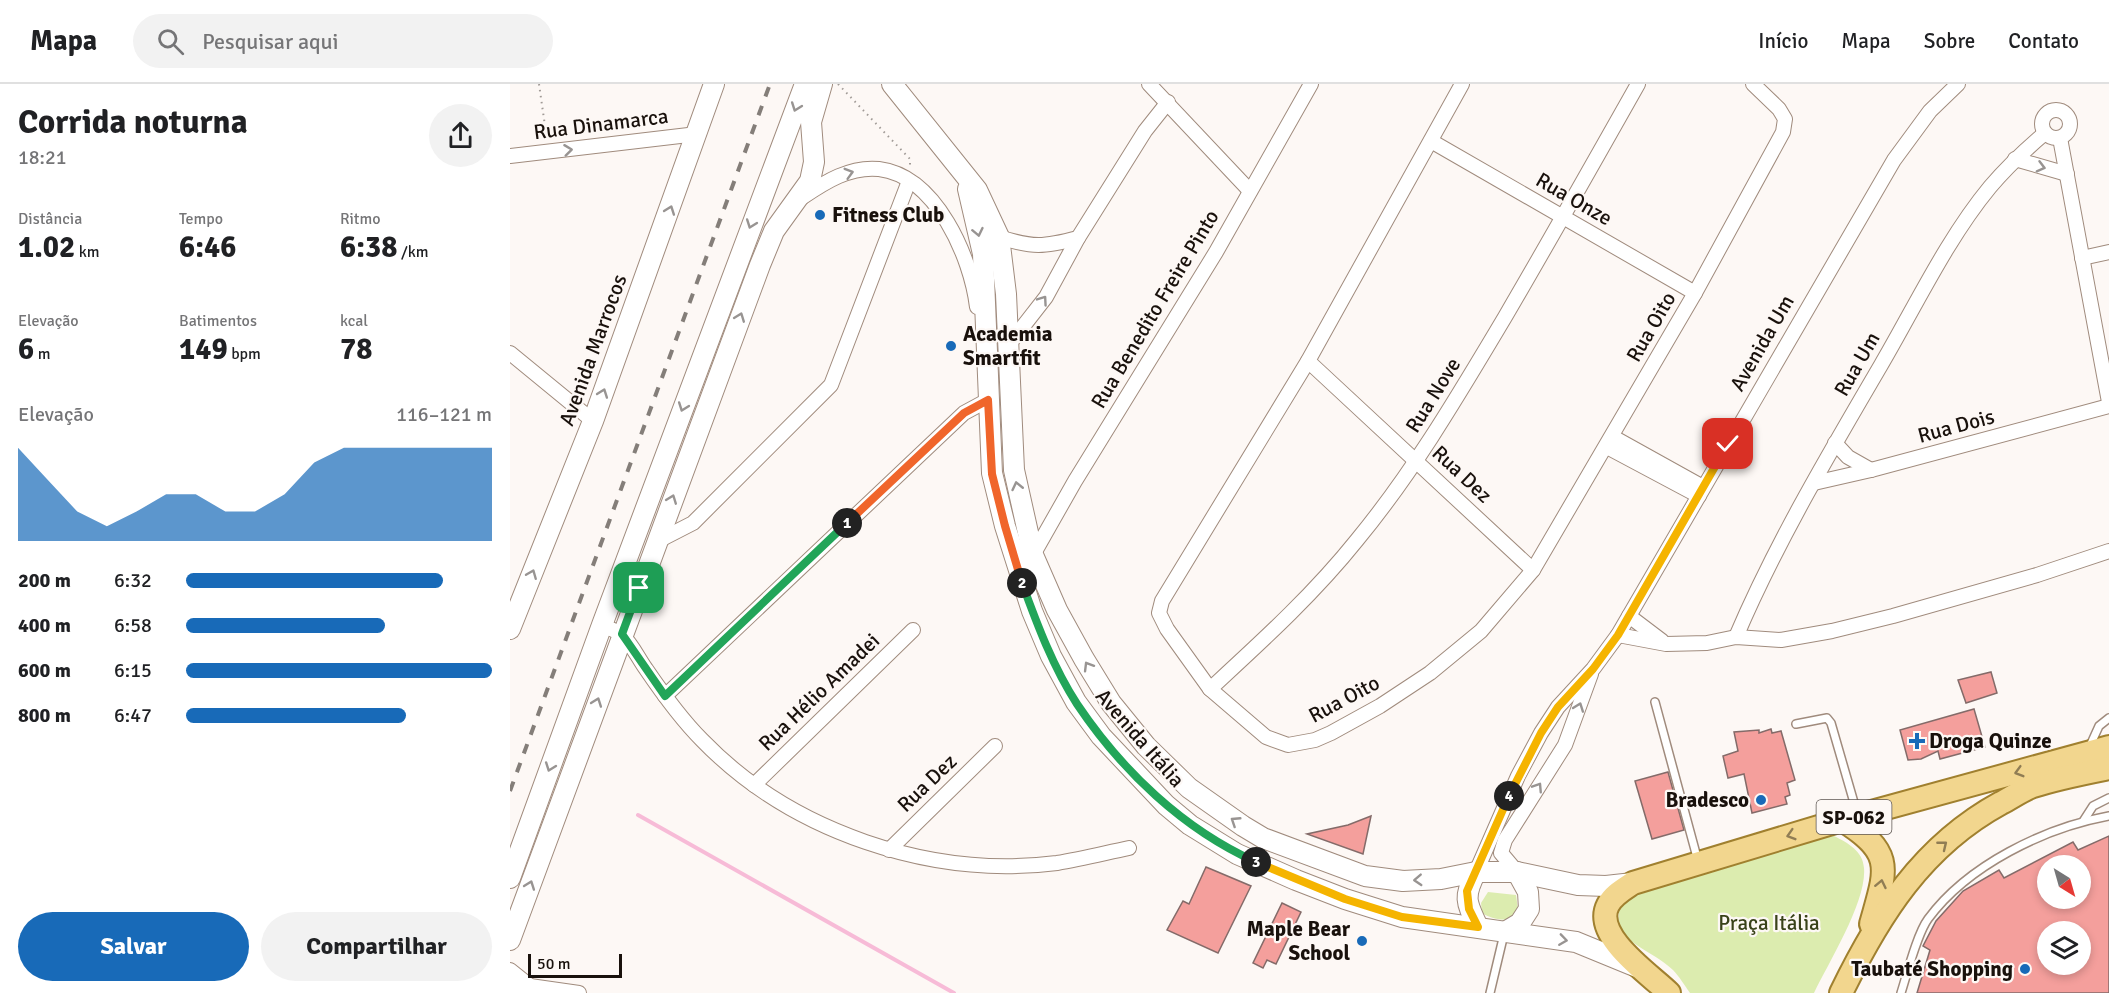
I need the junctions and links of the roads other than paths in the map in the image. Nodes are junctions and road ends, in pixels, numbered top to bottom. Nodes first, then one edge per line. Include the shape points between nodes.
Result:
1 (714, 84) edge
2 (805, 84) edge
3 (822, 84) edge
4 (892, 84) edge
5 (1149, 84) edge
6 (1311, 84) edge
7 (1462, 84) edge
8 (1638, 84) edge
9 (1753, 84) edge
10 (1958, 84) edge
11 (1168, 102) junction
12 (2045, 133) junction
13 (697, 134) junction
14 (2060, 138) junction
15 (1431, 141) junction
16 (510, 156) edge
17 (2015, 159) junction
18 (2067, 174) junction
19 (965, 175) junction
20 (768, 179) junction
21 (909, 181) junction
22 (1250, 191) junction
23 (798, 200) junction
24 (1563, 217) junction
25 (999, 237) junction
26 (1078, 238) junction
27 (2109, 252) edge
28 (2082, 258) junction
29 (1695, 293) junction
30 (1007, 347) junction
31 (510, 353) edge
32 (1308, 361) junction
33 (988, 400) junction
34 (2109, 404) edge
35 (593, 421) junction
36 (1610, 442) junction
37 (1835, 443) junction
38 (1416, 460) junction
39 (1870, 470) junction
40 (1814, 483) junction
41 (1701, 491) junction
42 (656, 542) junction
43 (2109, 551) edge
44 (1033, 555) junction
45 (1533, 570) junction
46 (515, 601) edge
47 (1629, 616) junction
48 (602, 625) junction
49 (510, 629) edge
50 (913, 630) dead end
51 (622, 634) junction
52 (1618, 635) junction
53 (1736, 637) junction
54 (1666, 644) junction
55 (1593, 669) junction
56 (1210, 689) junction
57 (665, 696) junction
58 (1655, 702) dead end
59 (2109, 718) edge
60 (1796, 724) dead end
61 (995, 746) dead end
62 (2109, 747) edge
63 (2086, 753) junction
64 (2109, 768) edge
65 (754, 784) junction
66 (2109, 798) edge
67 (2109, 816) edge
68 (1850, 818) junction
69 (2084, 820) junction
70 (1129, 848) dead end
71 (889, 850) junction
72 (1699, 864) junction
73 (1476, 872) junction
74 (1517, 872) junction
75 (510, 878) edge
76 (1633, 883) junction
77 (1478, 927) junction
78 (1505, 932) junction
79 (510, 940) edge
80 (1866, 940) junction
81 (1637, 967) junction
82 (510, 970) edge
83 (510, 986) edge
84 (530, 986) junction
85 (579, 993) edge
86 (1490, 993) edge
87 (1669, 993) edge
88 (1841, 993) edge
89 (1901, 993) edge

1 - 13 main road, Avenida Marrocos
2 -> 20 main road
3 - 23 main road via 811,122 814,162 810,181
4 - 19 main road, Avenida Itália
5 - 11 street
6 - 22 street, Rua Benedito Freire Pinto
7 - 15 street, Rua Oito
8 - 24 street, Rua Nove
9 - 29 street, Rua Oito via 1779,109 1785,119 1783,132
10 - 41 street, Avenida Um via 1930,111 1894,160
11 - 22 street
11 - 26 street via 1145,131
12 - 14 street
12 - 14 street via 2044,117 2050,111 2065,112 2071,127
12 - 17 street, Rua Um
16 -> 13 street, Rua Dinamarca
35 -> 13 main road, Avenida Marrocos
14 - 18 street
15 - 24 street, Rua Onze
15 - 32 street, Rua Oito
17 -> 18 street
17 - 37 street, Rua Um via 1960,230
18 - 28 street
19 - 25 main road, Avenida Itália via 977,190
19 -> 33 main road, Avenida Itália via 983,254
20 - 23 main road via 785,200
20 -> 48 main road
23 -> 21 street via 831,178 858,170 879,169
21 - 33 street via 939,209 968,268 975,289
21 - 42 street via 831,385 693,524
22 - 44 street, Rua Benedito Freire Pinto
42 -> 23 main road via 774,231
24 - 29 street, Rua Onze
24 - 38 street, Rua Nove via 1444,420
25 - 26 street via 1027,246
25 - 30 main road, Avenida Itália
30 -> 26 street via 1046,297
27 - 28 street
28 - 34 street
29 - 36 street, Rua Oito
44 -> 30 main road, Avenida Itália via 1014,470
31 - 35 street
32 - 38 street, Rua Dez
32 - 56 street, Rua Oito via 1162,602 1159,613 1167,629
33 - 57 street via 964,413
33 - 77 main road, Avenida Itália via 992,474 1032,611 1076,702 1128,767 1190,825 1247,858 1335,896 1402,917
34 - 39 street, Rua Dois
46 -> 35 main road, Avenida Marrocos
36 - 41 street
36 - 45 street, Rua Oito
37 - 39 street via 1848,457
37 - 40 street, Rua Um
38 - 45 street, Rua Dez
38 - 56 street, Rua Nove via 1358,540 1316,587
39 - 40 street, Rua Dois
40 - 53 street, Rua Um via 1760,580
41 - 47 street, Avenida Um
42 - 51 main road
43 - 53 street via 2037,575 1832,631 1780,640
73 -> 44 main road, Avenida Itália via 1403,881 1365,876 1263,838 1228,816 1190,788 1146,746 1111,703 1057,610
45 - 56 street, Rua Oito via 1481,631 1430,673 1380,706 1315,740 1288,745 1266,737
46 - 49 main road, Avenida Marrocos
47 - 52 street, Avenida Um
47 - 54 street
48 - 51 street
48 -> 75 main road
50 - 65 street, Rua Hélio Amadei
51 - 57 street
79 -> 51 main road
52 - 54 street
52 - 55 street, Avenida Um
53 - 54 street via 1707,643
55 - 73 street via 1558,707 1541,733
74 -> 55 street via 1501,853 1505,840 1564,745
57 - 65 street via 703,741
58 - 72 lane
59 - 63 lane via 2099,726
60 - 68 lane via 1827,718 1831,723
61 - 71 street, Rua Dez
62 - 63 main road, SP-062
63 -> 68 main road, SP-062
80 -> 64 main road, SP-062 via 1931,855 1981,814 2031,787
65 - 71 street via 808,817
66 - 69 lane via 2093,806
67 - 69 lane
68 -> 72 main road, SP-062
80 -> 68 main road, SP-062 via 1884,864 1876,848
69 - 89 lane via 2035,837 1960,884 1927,921
70 - 71 street via 1057,863 995,866 929,860
72 - 76 main road, SP-062
73 - 74 main road
73 - 77 main road via 1467,891 1469,909
74 - 76 main road via 1578,885
74 - 78 main road via 1528,892 1529,909 1520,923
76 - 81 main road, SP-062 via 1608,905 1605,919 1613,938
77 - 78 main road, Avenida Itália
78 -> 81 main road, Avenida Itália via 1576,942
78 - 86 lane
80 - 88 main road, SP-062
81 - 87 main road, SP-062
82 - 84 street
83 - 84 street
84 - 85 street

